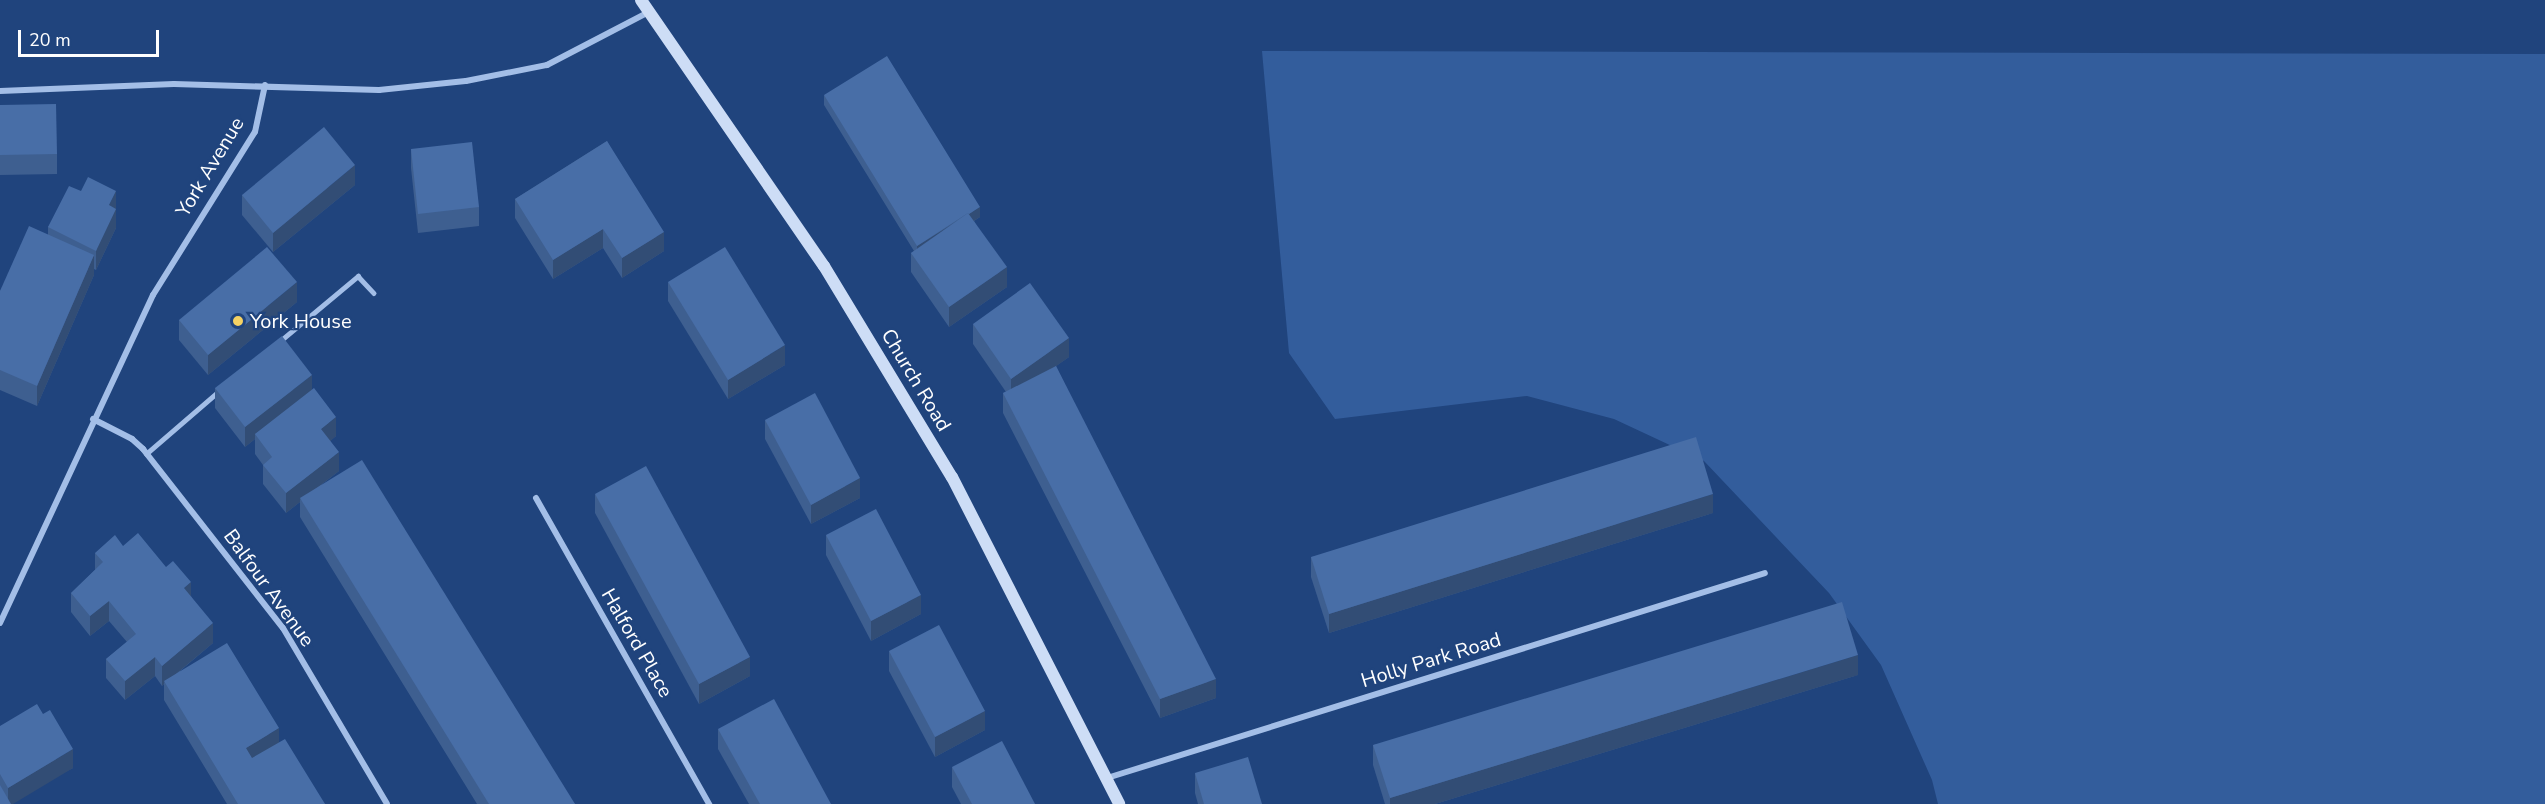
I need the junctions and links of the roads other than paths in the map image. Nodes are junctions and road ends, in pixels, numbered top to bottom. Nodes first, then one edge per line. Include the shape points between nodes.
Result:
1 (641, 0) edge
2 (650, 12) junction
3 (265, 85) junction
4 (0, 91) edge
5 (374, 293) dead end
6 (277, 344) edge
7 (222, 389) edge
8 (93, 419) junction
9 (145, 452) junction
10 (536, 498) dead end
11 (1764, 573) dead end
12 (0, 623) edge
13 (1107, 778) junction
14 (387, 804) edge
15 (709, 804) edge
16 (1119, 804) edge

1 - 2 street, Church Road
2 - 3 street via 547,65 466,81 378,90
2 - 13 street, Church Road via 824,266 952,477
3 - 4 street via 174,84
3 - 8 street, York Avenue via 255,132 153,294
5 - 6 lane via 358,276
7 - 9 lane
8 - 9 street, Balfour Avenue via 132,439
8 - 12 street, York Avenue
9 - 14 street, Balfour Avenue via 283,628
10 - 15 street, Halford Place
11 - 13 street, Holly Park Road
13 - 16 street, Church Road

